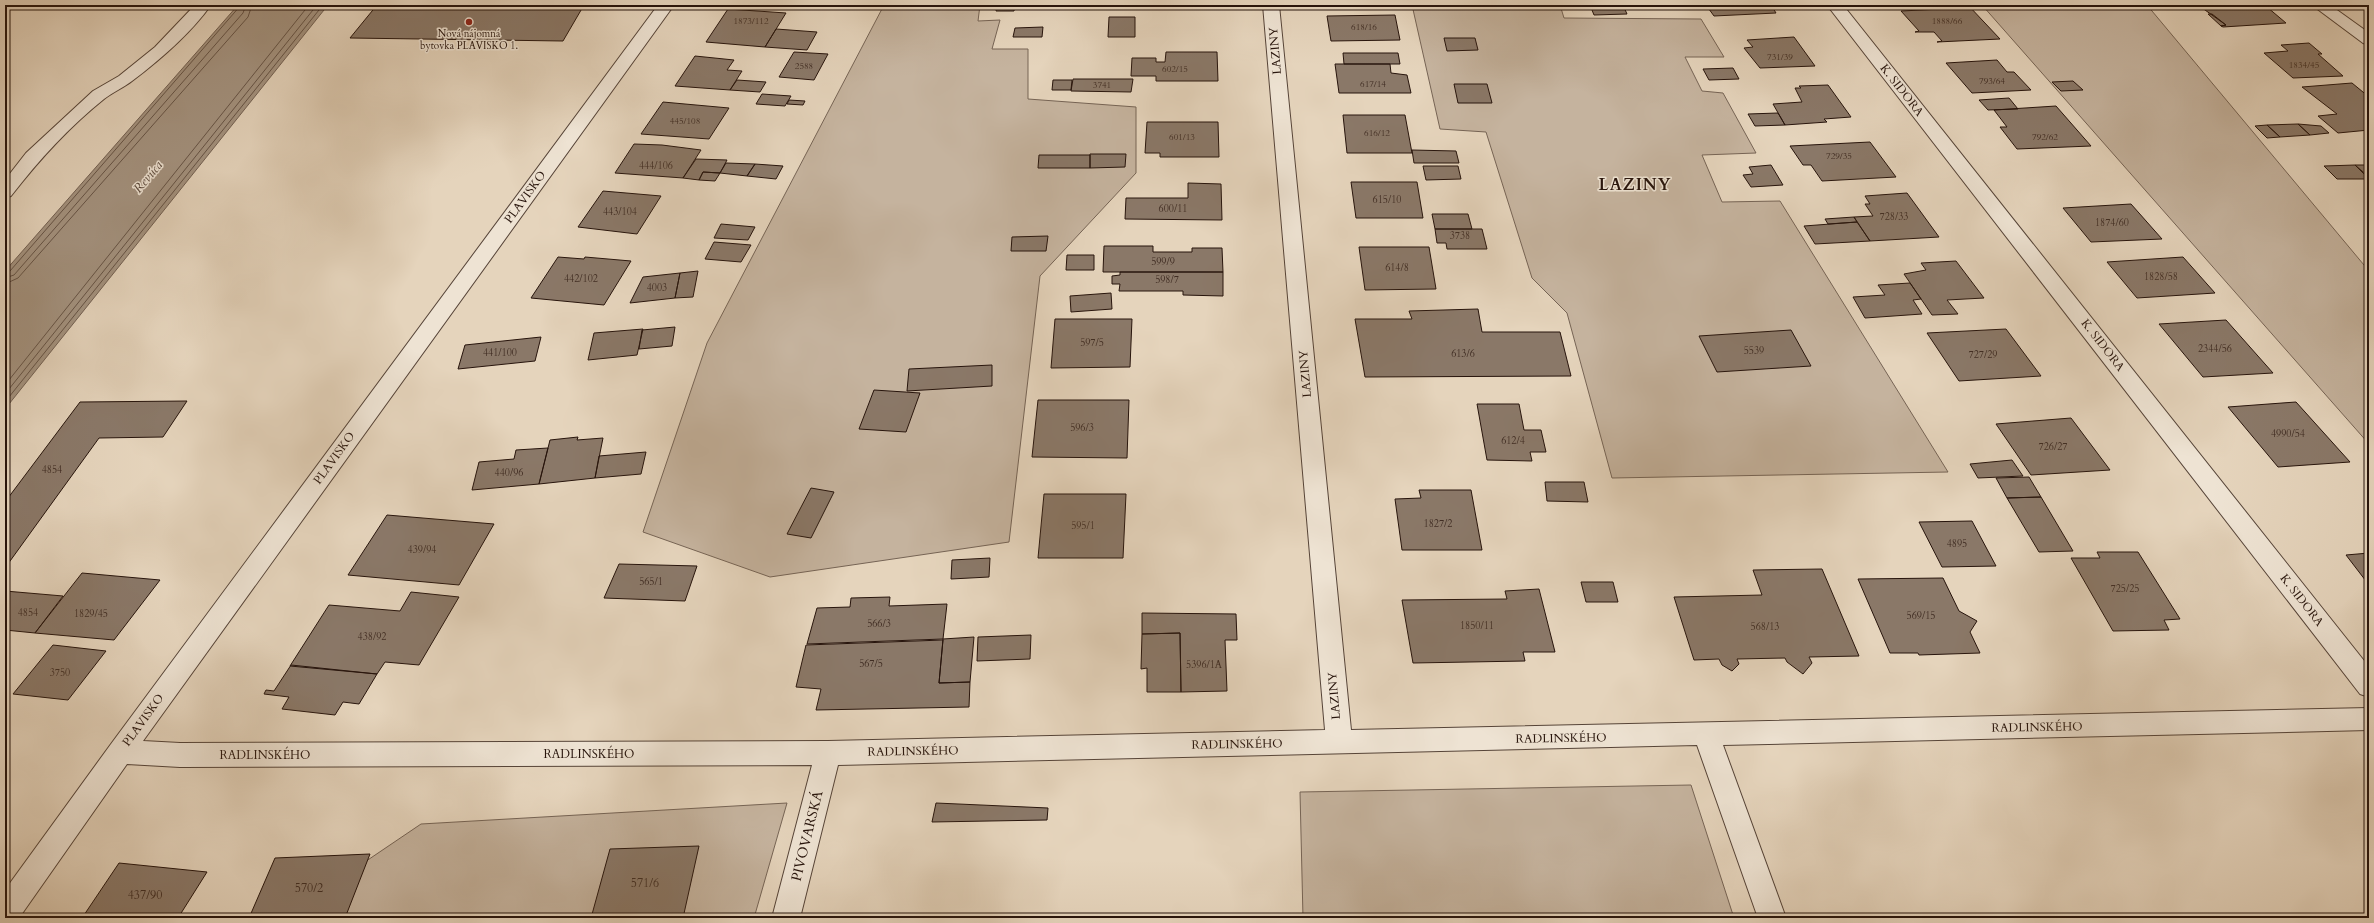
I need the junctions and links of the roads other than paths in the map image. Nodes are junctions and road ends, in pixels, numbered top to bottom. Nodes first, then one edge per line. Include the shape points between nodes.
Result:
1 (203, 5) edge
2 (666, 5) edge
3 (1271, 5) edge
4 (1835, 5) edge
5 (2320, 5) edge
6 (2369, 40) edge
7 (5, 192) edge
8 (2369, 686) edge
9 (2369, 719) edge
10 (1706, 735) junction
11 (1338, 742) junction
12 (120, 752) junction
13 (828, 753) junction
14 (5, 914) edge
15 (786, 918) edge
16 (1772, 918) edge

1 - 7 street via 162,50 70,120 32,157
2 - 12 street, PLAVISKO
3 - 11 street, LAZINY
4 - 8 street, K. SIDORA
5 - 6 street
9 - 10 street, RADLINSKÉHO
10 - 11 street, RADLINSKÉHO
10 - 16 street
11 - 13 street, RADLINSKÉHO
12 - 13 street, RADLINSKÉHO via 180,755
12 - 14 street, PLAVISKO
13 - 15 street, PIVOVARSKÁ

